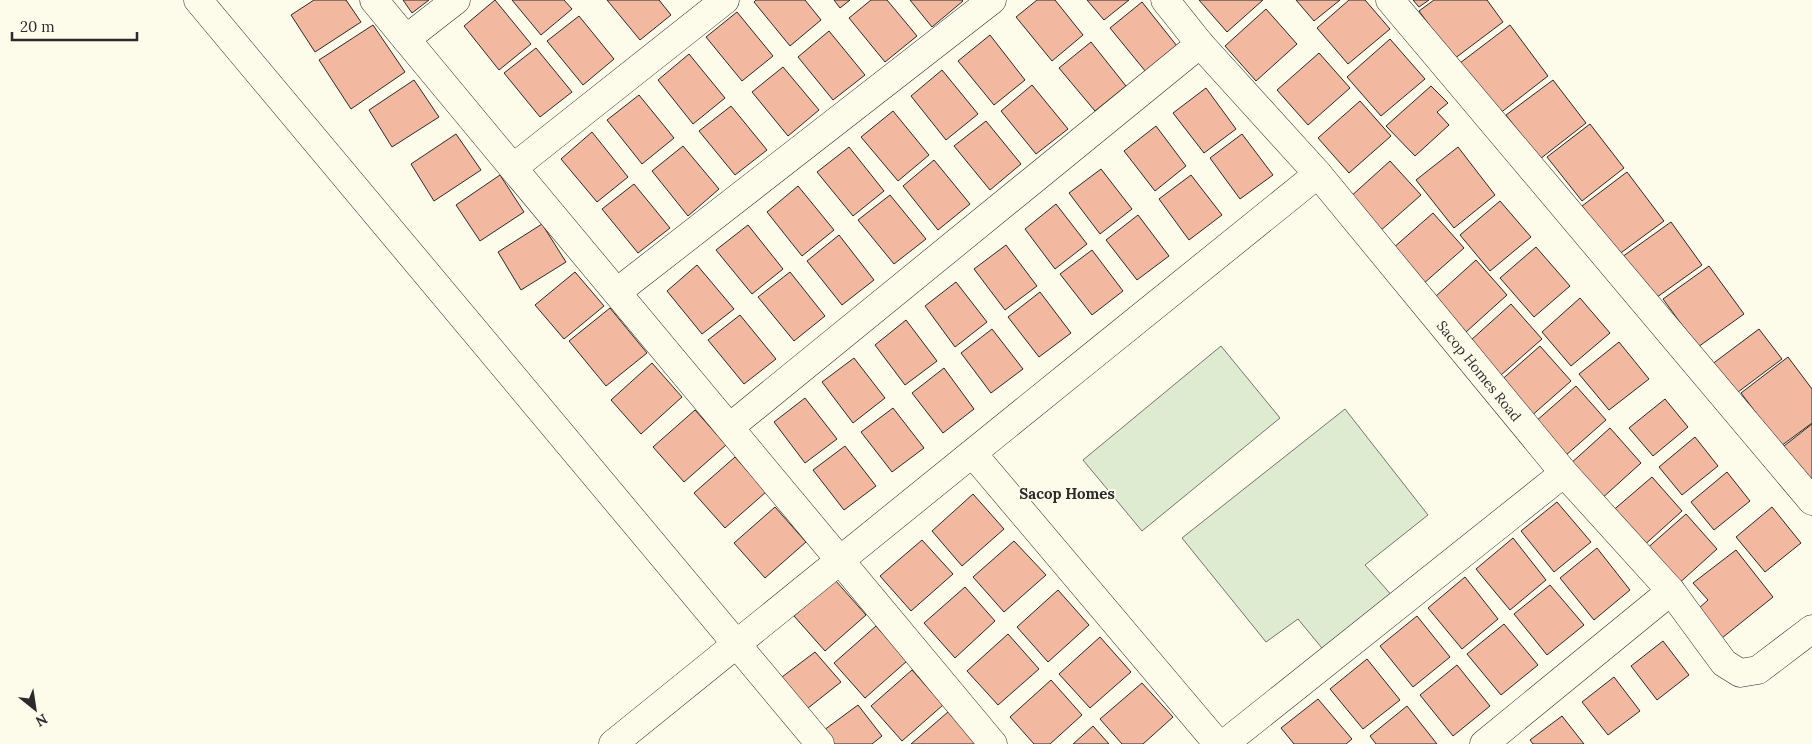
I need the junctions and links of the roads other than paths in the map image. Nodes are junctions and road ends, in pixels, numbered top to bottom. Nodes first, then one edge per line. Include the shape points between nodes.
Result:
1 (198, 0) edge
2 (374, 0) edge
3 (456, 0) edge
4 (725, 0) edge
5 (992, 0) edge
6 (1165, 0) edge
7 (1390, 0) edge
8 (406, 39) junction
9 (1200, 44) junction
10 (513, 168) junction
11 (1318, 174) junction
12 (617, 292) junction
13 (730, 428) junction
14 (973, 454) junction
15 (1564, 473) junction
16 (1812, 501) edge
17 (839, 559) junction
18 (1671, 591) junction
19 (1812, 629) edge
20 (736, 644) junction
21 (614, 744) edge
22 (820, 744) edge
23 (992, 744) edge
24 (1218, 744) edge
25 (1224, 744) edge
26 (1484, 744) edge

1 - 20 street
2 - 8 street
3 - 8 street
4 - 10 street
5 - 12 street
6 - 9 street, Sacop Homes Road
7 - 16 street
8 - 10 street
9 - 11 street, Sacop Homes Road
9 - 13 street
10 - 12 street
11 - 14 street
11 - 15 street, Sacop Homes Road
12 - 13 street
13 - 17 street
14 - 17 street
14 - 24 street
15 - 18 street, Sacop Homes Road
15 - 25 street
17 - 20 street
17 - 23 street
18 - 19 street, Sacop Homes Road via 1724,662 1740,672 1758,670
18 - 26 street
20 - 21 street
20 - 22 street

